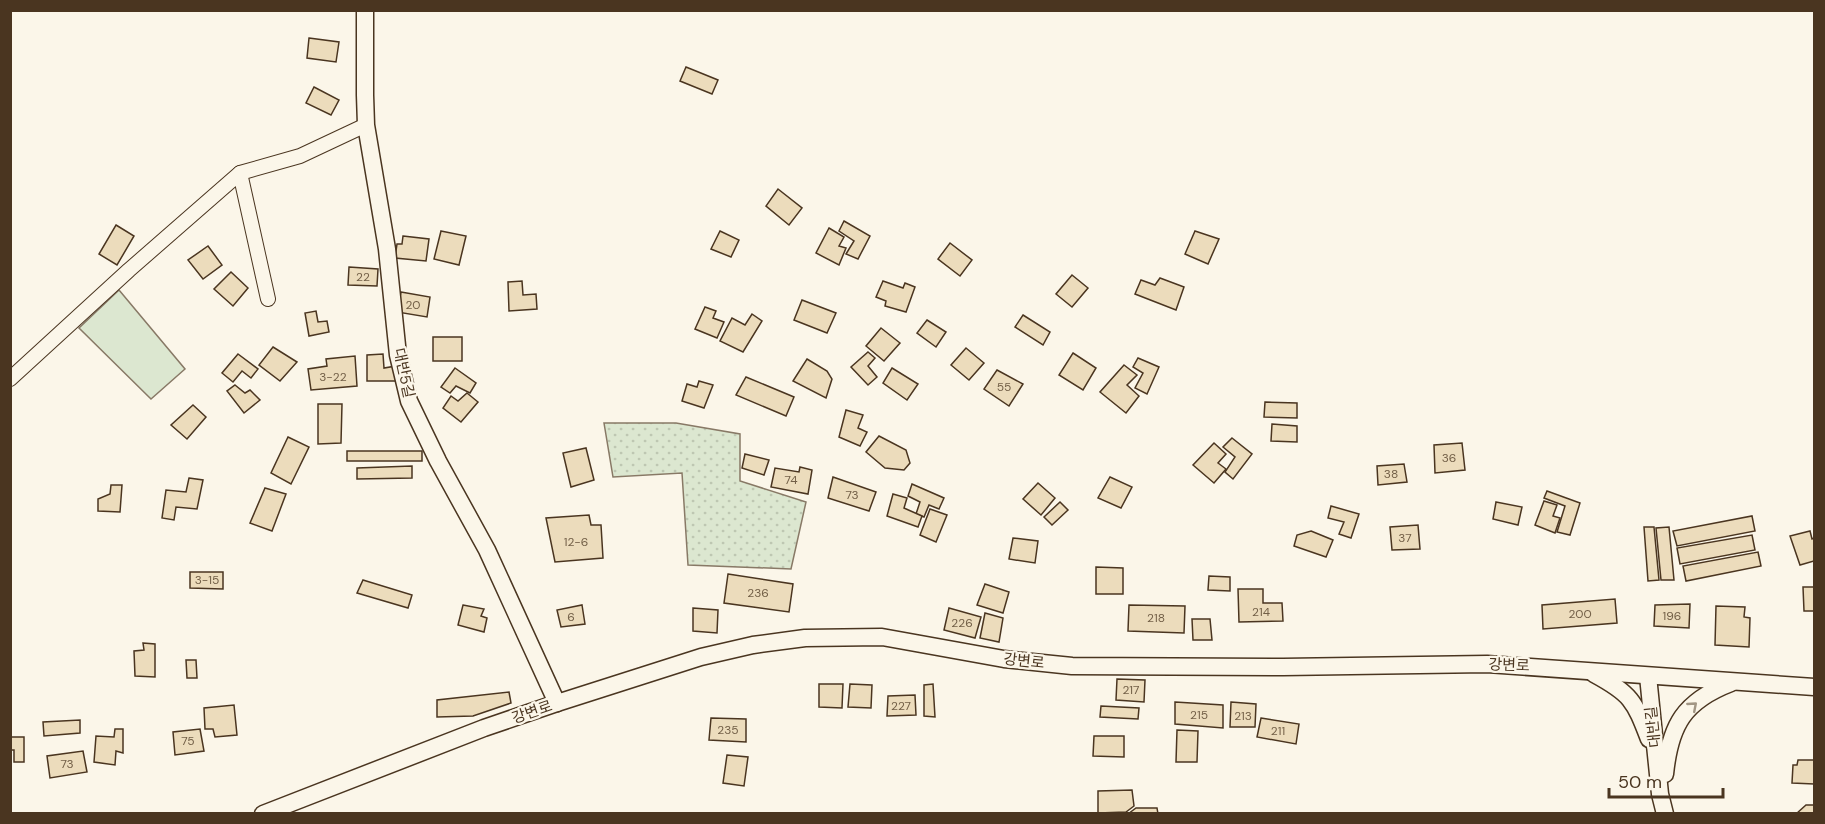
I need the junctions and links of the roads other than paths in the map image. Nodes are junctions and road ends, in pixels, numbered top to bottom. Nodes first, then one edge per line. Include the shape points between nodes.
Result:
1 (366, 10) edge
2 (366, 125) junction
3 (240, 173) junction
4 (268, 299) dead end
5 (10, 380) edge
6 (1588, 671) junction
7 (1651, 676) junction
8 (1735, 682) junction
9 (1815, 687) edge
10 (557, 703) junction
11 (1661, 772) junction
12 (263, 813) edge
13 (1666, 813) edge

1 - 2 street, 대반5길
2 - 3 street via 300,156
2 - 10 street, 대반5길 via 387,249 398,355 409,401 487,550
3 - 4 street
3 - 5 street
6 - 7 street, 강변로
6 - 10 street, 강변로 via 1487,664 1283,668 1072,666 1004,659 882,637 805,638 701,657
6 - 11 street via 1629,696
7 - 8 street, 강변로
7 - 11 street, 대반길
8 - 9 street, 강변로
11 -> 8 street via 1676,724 1698,701
10 - 12 street, 강변로
11 - 13 street, 대반길

